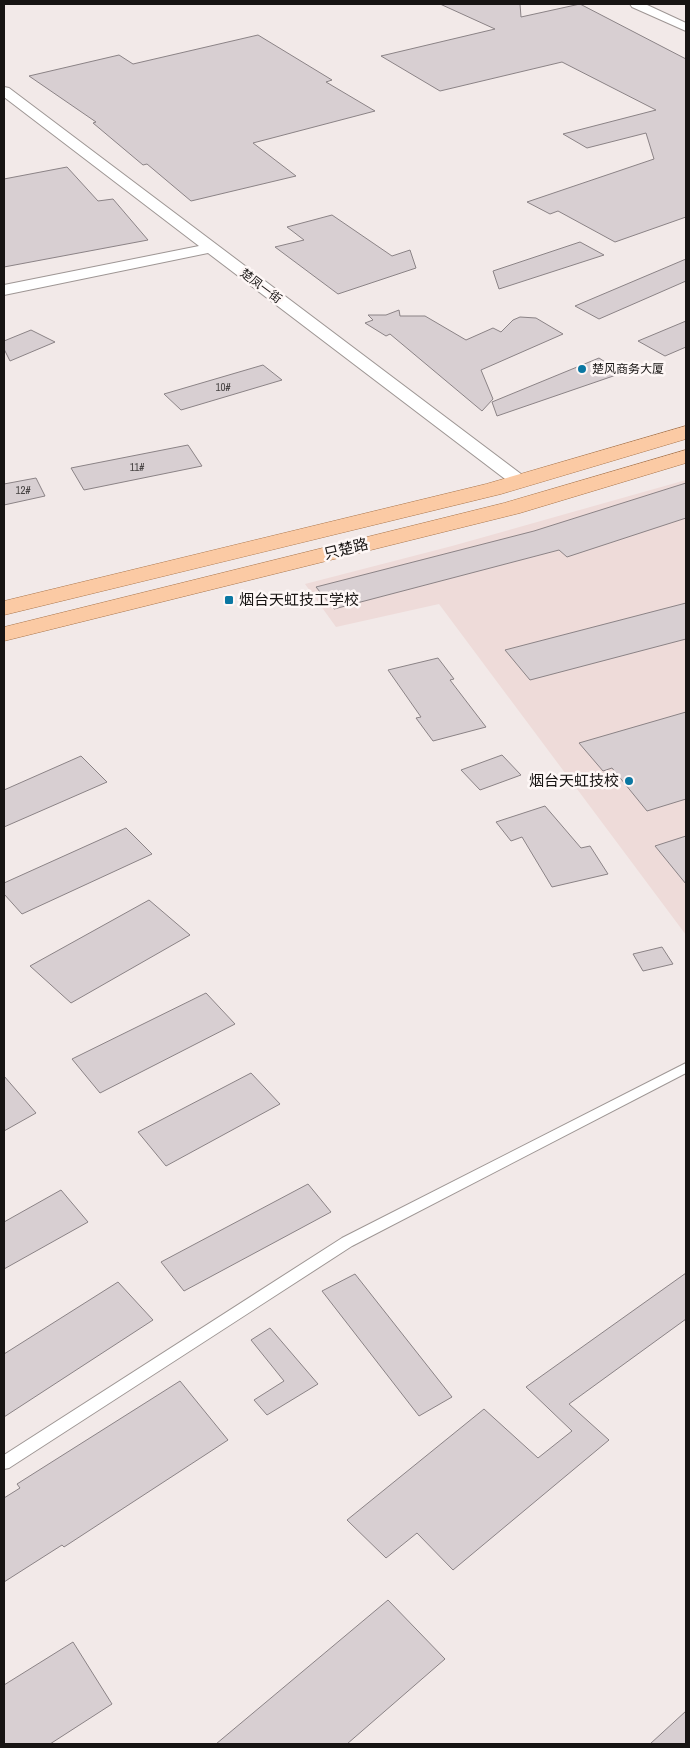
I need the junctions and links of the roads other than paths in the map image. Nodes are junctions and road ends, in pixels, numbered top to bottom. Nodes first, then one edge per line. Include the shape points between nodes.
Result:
1 (636, 4) edge
2 (686, 27) edge
3 (4, 91) edge
4 (210, 248) junction
5 (4, 290) edge
6 (686, 432) edge
7 (686, 456) edge
8 (519, 481) junction
9 (4, 608) edge
10 (4, 634) edge
11 (686, 1068) edge
12 (4, 1463) edge

1 - 2 street
3 - 4 street, 楚凤一街
4 - 5 street
4 - 8 street, 楚凤一街
6 - 8 main road, 只楚路
7 - 10 main road, 只楚路 via 512,508
8 - 9 main road, 只楚路
11 - 12 lane via 347,1242

